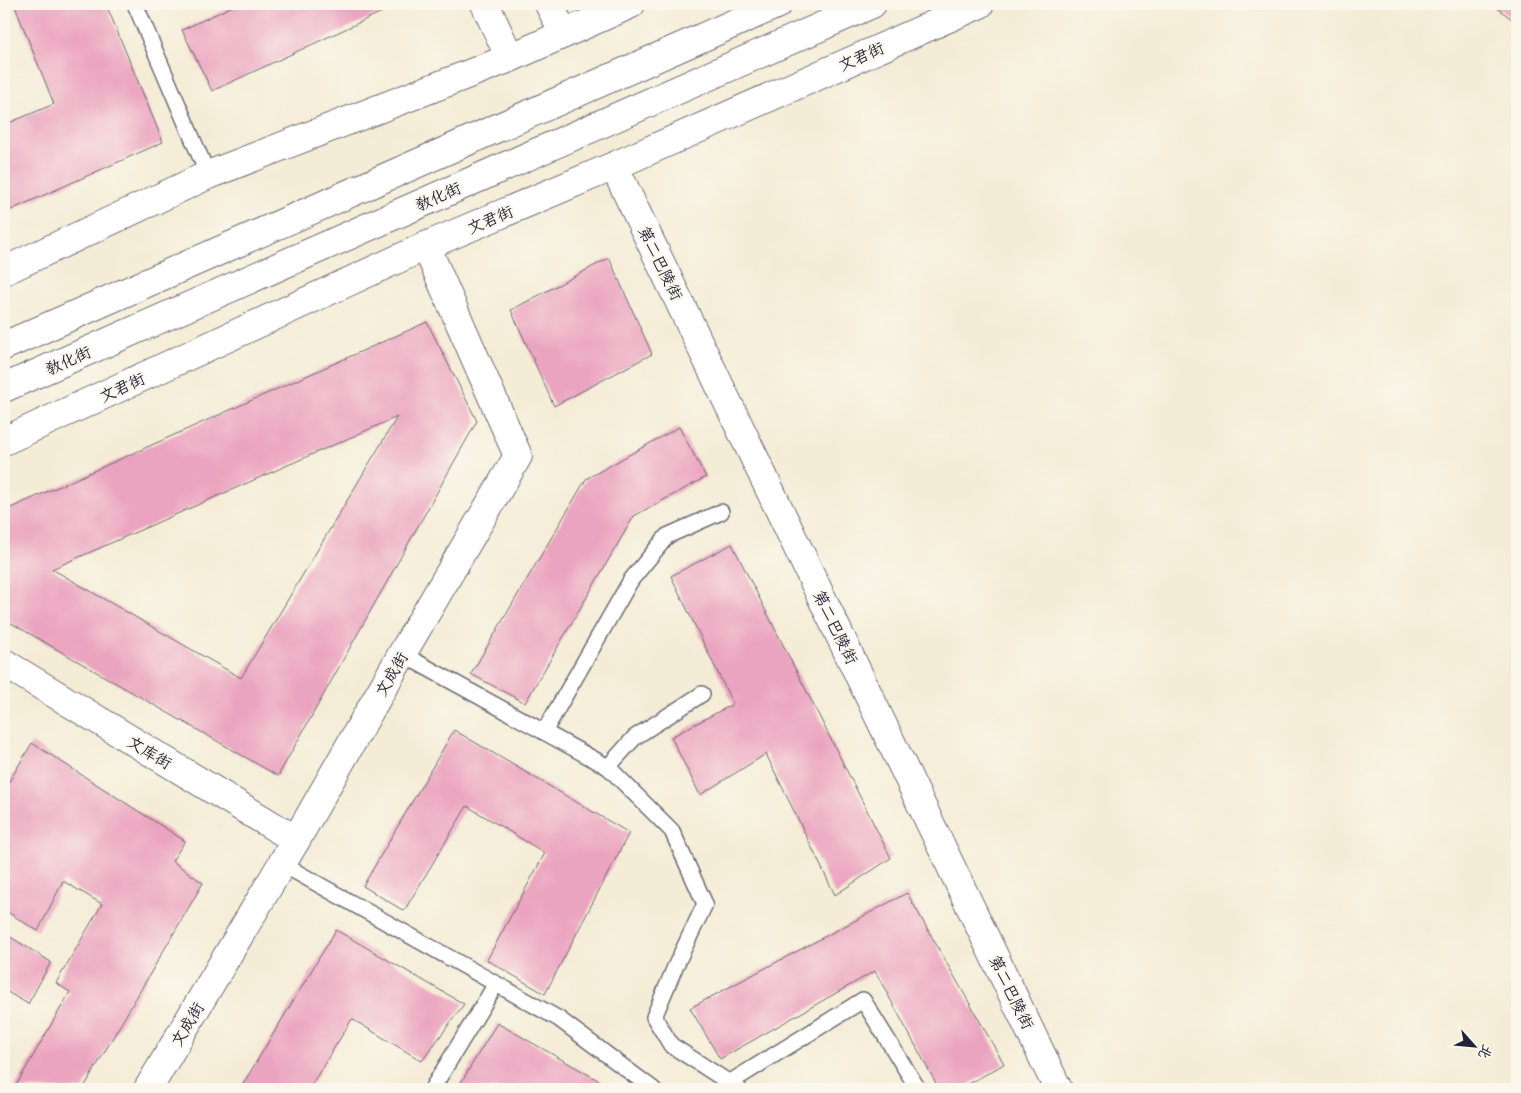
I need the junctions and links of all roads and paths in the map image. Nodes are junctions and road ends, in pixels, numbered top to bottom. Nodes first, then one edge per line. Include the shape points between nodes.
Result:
1 (135, 4) edge
2 (485, 4) edge
3 (549, 4) edge
4 (631, 4) edge
5 (778, 4) edge
6 (872, 4) edge
7 (980, 4) edge
8 (564, 34) junction
9 (510, 58) junction
10 (614, 166) junction
11 (208, 175) junction
12 (426, 246) junction
13 (4, 271) edge
14 (4, 346) edge
15 (4, 388) edge
16 (4, 441) edge
17 (721, 512) dead end
18 (402, 654) junction
19 (4, 663) edge
20 (702, 694) dead end
21 (544, 732) junction
22 (608, 767) junction
23 (296, 840) junction
24 (282, 864) junction
25 (496, 984) junction
26 (734, 1086) edge
27 (148, 1089) edge
28 (432, 1089) edge
29 (653, 1089) edge
30 (918, 1089) edge
31 (1058, 1089) edge

1 - 11 lane
2 - 9 main road
3 - 8 main road
4 - 8 main road
5 - 14 main road
6 - 15 main road, 教化街
7 - 10 main road, 文君街
8 - 9 main road
9 - 11 main road
10 - 12 main road, 文君街
10 - 31 main road, 第二巴陵街
11 - 13 main road
12 - 16 main road, 文君街
12 - 18 main road, 文成街 via 518,456
17 - 21 lane via 667,536 632,580
18 - 21 lane
18 - 23 main road, 文成街
19 - 23 main road, 文库街
20 - 22 lane via 635,738
21 - 22 lane
22 - 26 lane via 672,831 705,904 654,1017 671,1045
23 - 24 main road, 文成街
24 - 25 lane
24 - 27 main road, 文成街
25 - 28 lane
25 - 29 lane via 559,1020
26 - 30 lane via 863,1000

